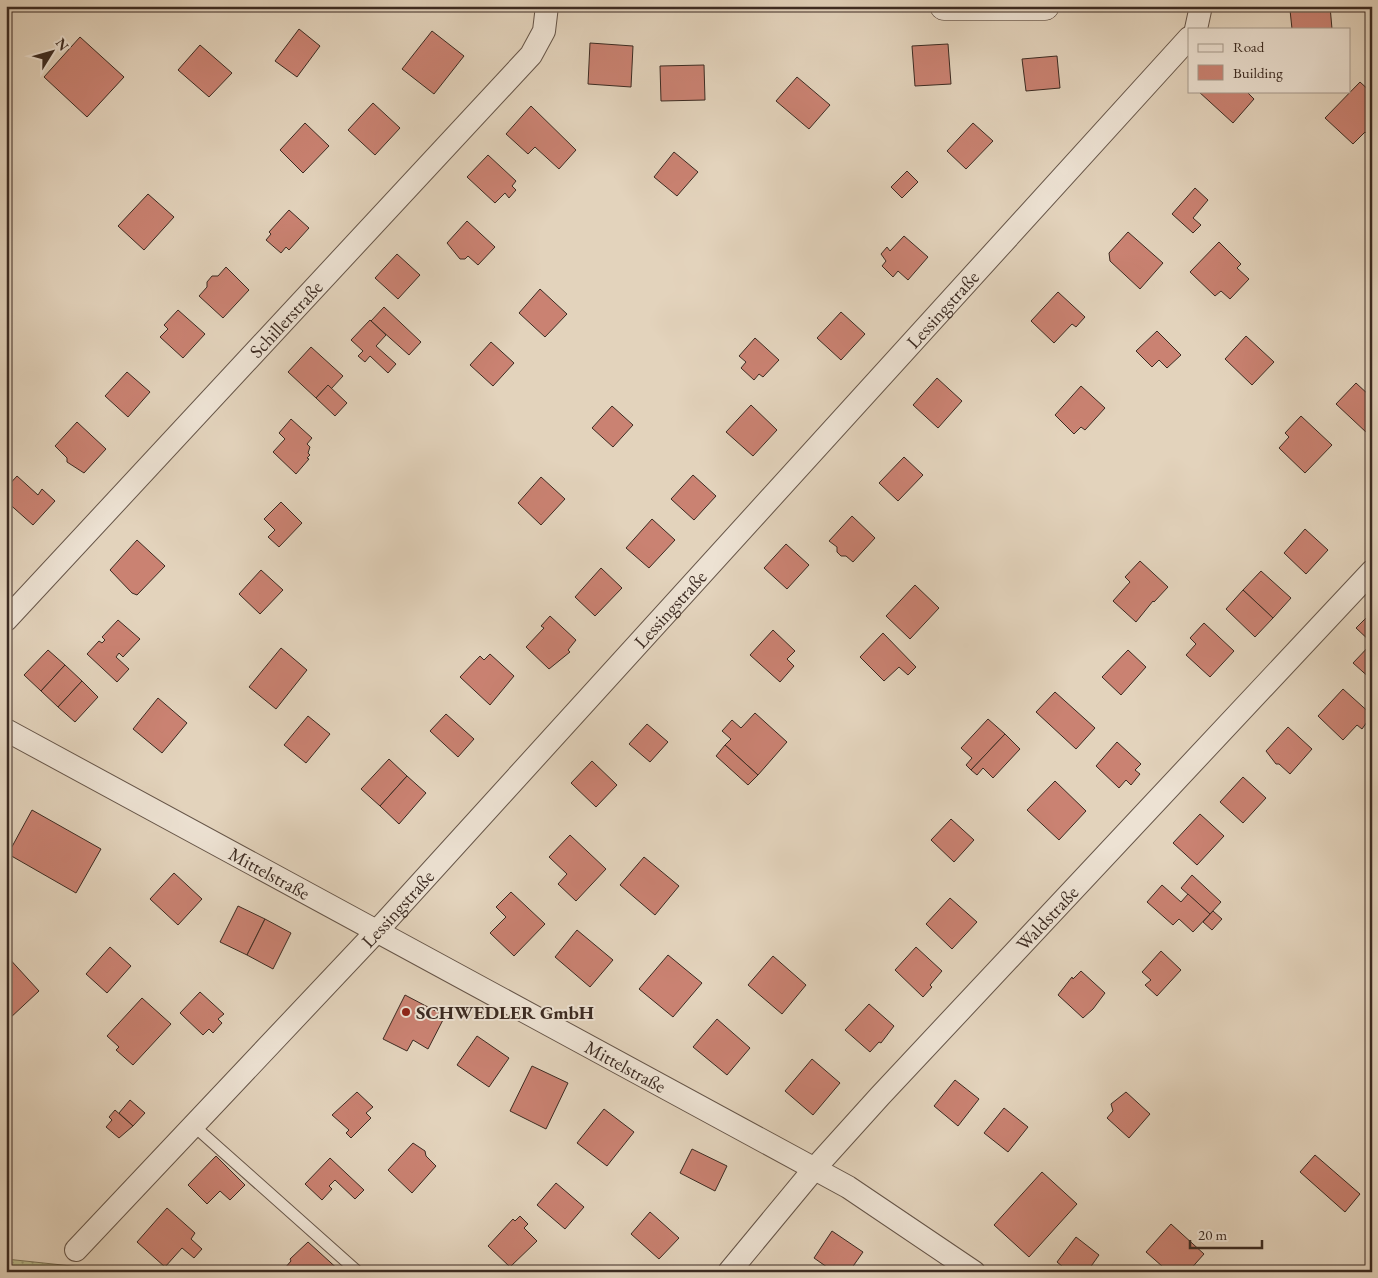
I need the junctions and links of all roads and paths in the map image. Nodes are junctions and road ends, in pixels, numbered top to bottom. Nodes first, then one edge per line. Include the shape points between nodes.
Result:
1 (547, 6) edge
2 (944, 6) edge
3 (1044, 6) edge
4 (1201, 6) edge
5 (1196, 28) edge
6 (1188, 39) edge
7 (1372, 571) edge
8 (6, 620) edge
9 (6, 730) edge
10 (377, 931) junction
11 (194, 1126) junction
12 (815, 1168) junction
13 (76, 1250) dead end
14 (358, 1272) edge
15 (729, 1272) edge
16 (974, 1272) edge

1 - 8 street, Schillerstraße via 544,31 531,55
2 - 3 street
4 - 5 street
6 - 10 street, Lessingstraße
7 - 12 street, Waldstraße
9 - 10 street, Mittelstraße
10 - 11 street, Lessingstraße
10 - 12 street, Mittelstraße
11 - 13 street, Lessingstraße
11 - 14 lane
12 - 15 street, Waldstraße
12 - 16 street, Mittelstraße

